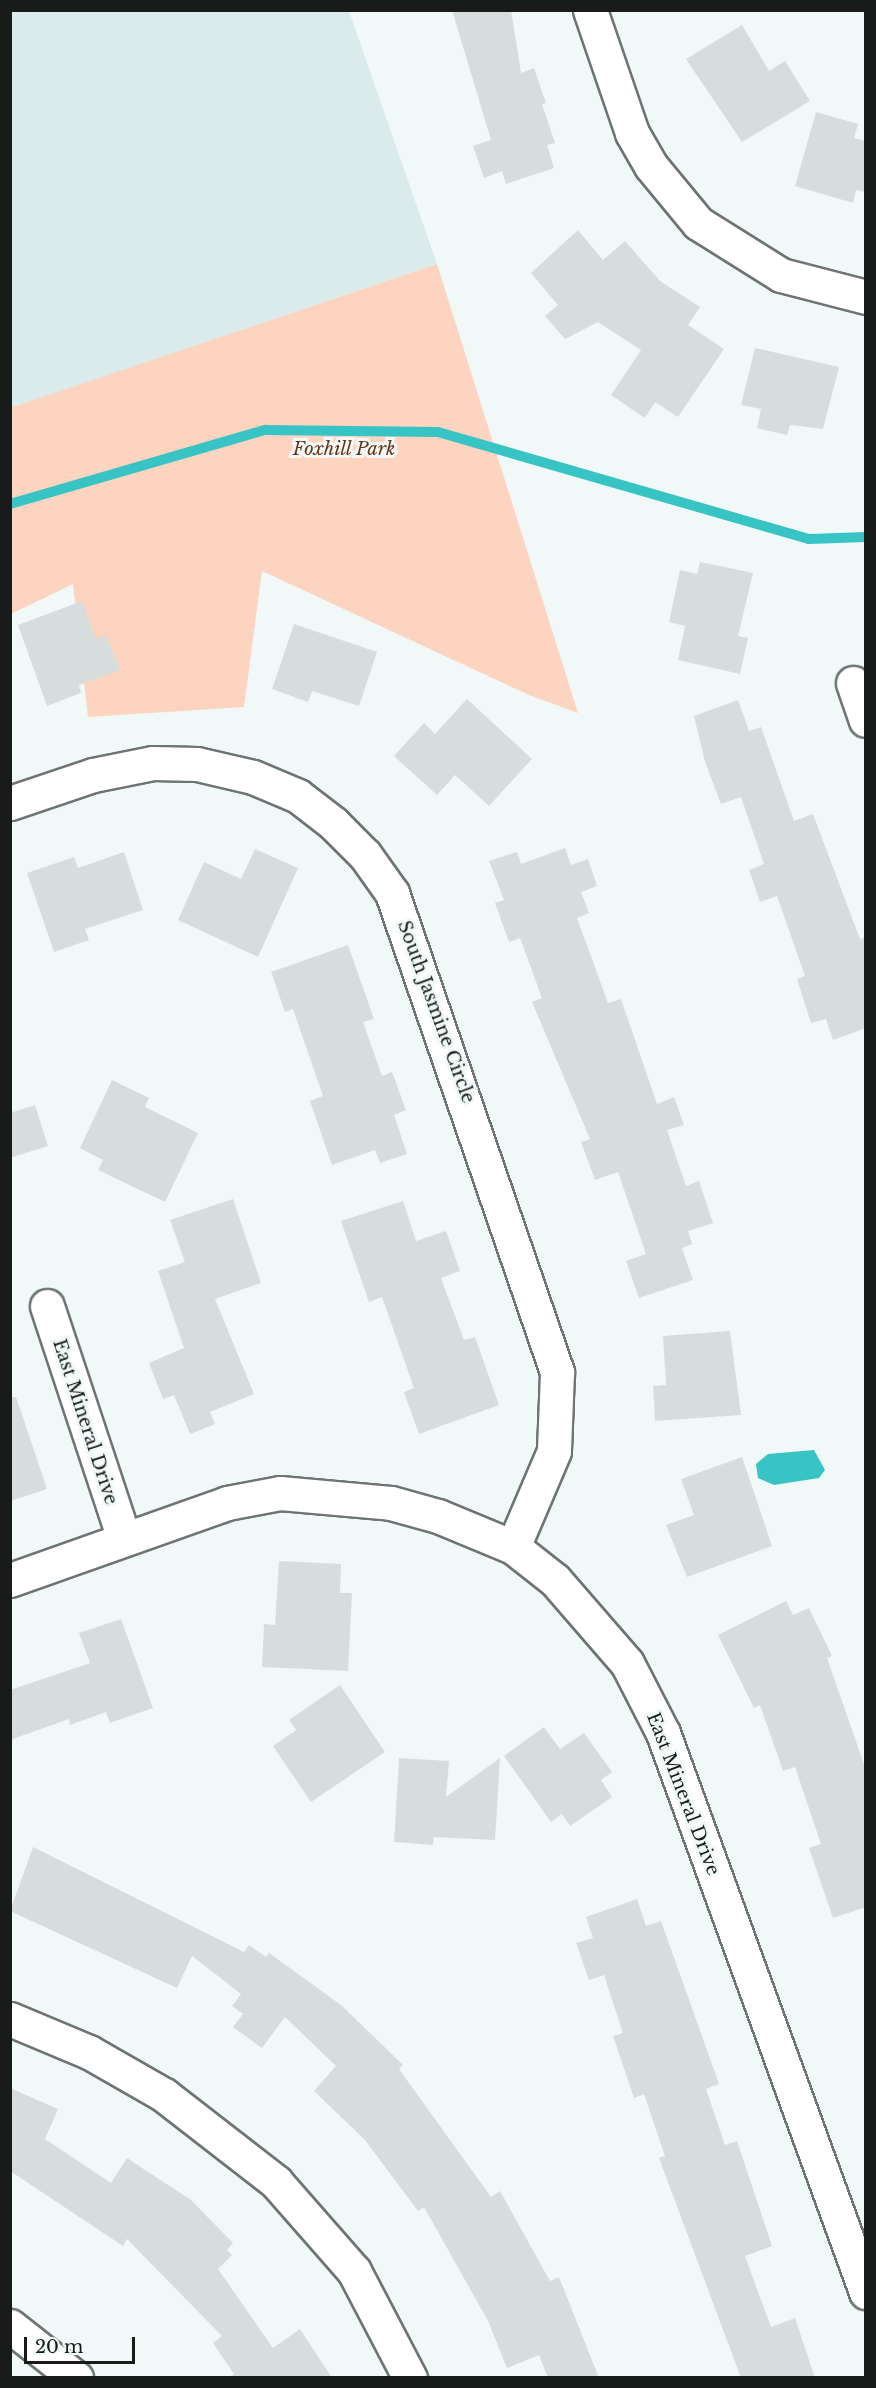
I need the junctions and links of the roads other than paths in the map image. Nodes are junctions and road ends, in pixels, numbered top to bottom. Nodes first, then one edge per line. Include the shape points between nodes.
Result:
1 (590, 10) edge
2 (866, 297) edge
3 (853, 683) dead end
4 (866, 720) edge
5 (10, 803) edge
6 (47, 1306) dead end
7 (123, 1539) junction
8 (513, 1547) junction
9 (10, 1580) edge
10 (10, 2019) edge
11 (866, 2292) edge
12 (10, 2326) edge
13 (76, 2378) edge
14 (410, 2378) edge

1 - 2 street via 632,133 651,166 698,223 781,275
3 - 4 street
5 - 8 street, South Jasmine Circle via 93,776 153,763 197,764 253,777 298,796 366,855 385,884 415,949 557,1372 554,1451
6 - 7 street, East Mineral Drive
7 - 8 street, East Mineral Drive via 227,1503 280,1494 391,1503
7 - 9 street, East Mineral Drive
8 - 11 street, East Mineral Drive via 555,1580 627,1663 663,1733
10 - 14 street via 89,2052 164,2095 276,2182 354,2271
12 - 13 street

